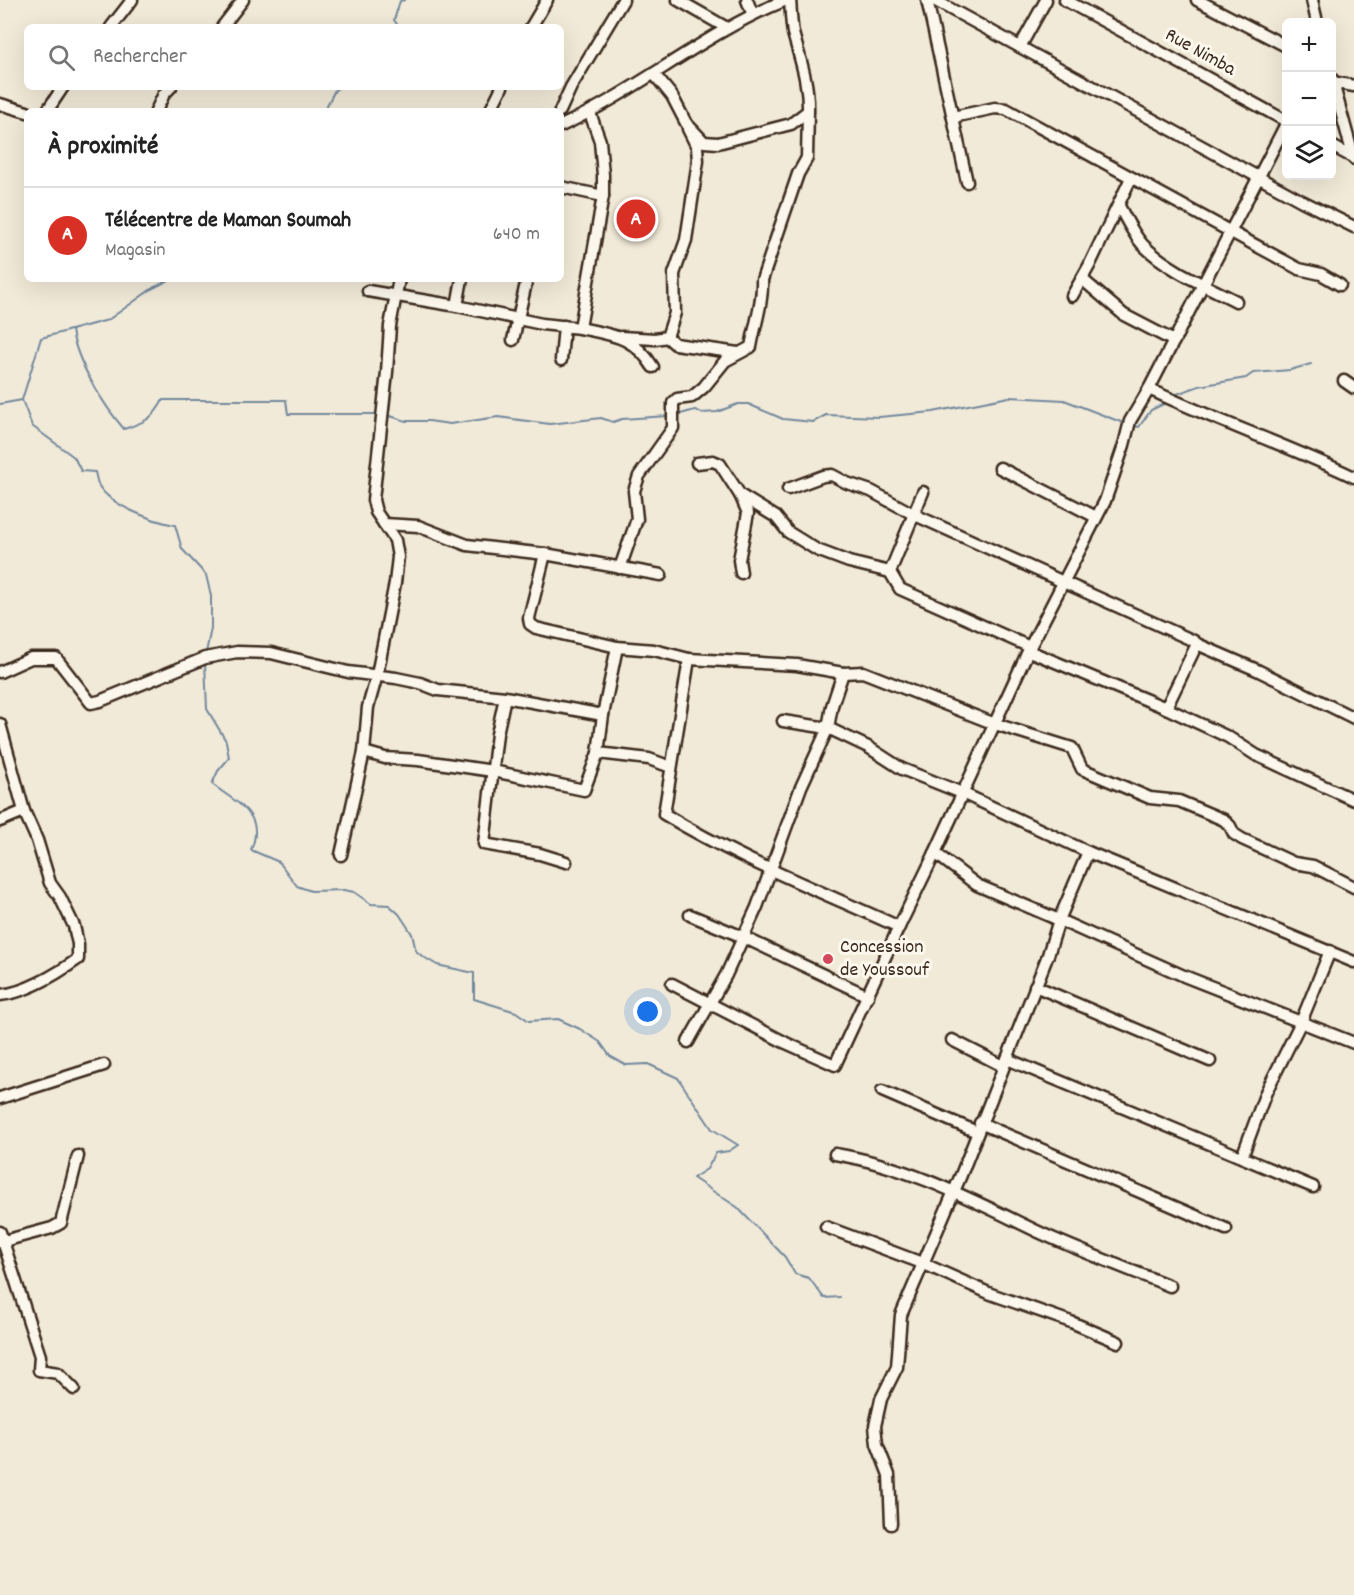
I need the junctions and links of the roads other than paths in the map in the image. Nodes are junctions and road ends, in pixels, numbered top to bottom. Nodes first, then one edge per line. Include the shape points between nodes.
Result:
1 (132, 0) edge
2 (243, 0) edge
3 (547, 0) edge
4 (623, 0) edge
5 (678, 0) edge
6 (747, 0) edge
7 (788, 0) edge
8 (927, 0) edge
9 (934, 0) edge
10 (1046, 0) edge
11 (1065, 0) edge
12 (1197, 0) edge
13 (1312, 0) edge
14 (753, 14) junction
15 (1316, 18) edge
16 (113, 24) edge
17 (224, 24) edge
18 (533, 24) edge
19 (727, 28) junction
20 (1282, 43) edge
21 (1020, 47) junction
22 (654, 74) junction
23 (1336, 81) edge
24 (1354, 86) edge
25 (61, 90) edge
26 (168, 90) edge
27 (500, 90) edge
28 (1336, 94) edge
29 (0, 104) edge
30 (49, 108) edge
31 (157, 108) edge
32 (492, 108) edge
33 (561, 108) edge
34 (24, 111) edge
35 (808, 111) junction
36 (590, 113) junction
37 (953, 117) junction
38 (1282, 119) edge
39 (686, 123) junction
40 (564, 125) edge
41 (1285, 126) edge
42 (1336, 148) edge
43 (1354, 158) edge
44 (1258, 176) junction
45 (1131, 178) junction
46 (967, 182) dead end
47 (564, 188) edge
48 (603, 196) junction
49 (1119, 206) junction
50 (1354, 227) edge
51 (1230, 232) junction
52 (1082, 279) junction
53 (398, 282) edge
54 (461, 282) edge
55 (526, 282) edge
56 (1203, 284) junction
57 (1340, 285) dead end
58 (368, 291) dead end
59 (1071, 296) dead end
60 (395, 297) junction
61 (1236, 301) dead end
62 (457, 306) junction
63 (518, 319) junction
64 (564, 326) junction
65 (580, 328) junction
66 (621, 337) junction
67 (667, 337) junction
68 (513, 340) dead end
69 (1174, 341) junction
70 (741, 354) junction
71 (561, 360) dead end
72 (653, 368) dead end
73 (1344, 381) dead end
74 (1354, 387) edge
75 (1149, 388) junction
76 (697, 463) dead end
77 (1000, 468) dead end
78 (1354, 477) edge
79 (788, 489) dead end
80 (923, 492) dead end
81 (740, 495) junction
82 (915, 515) junction
83 (1096, 517) junction
84 (384, 524) junction
85 (545, 554) junction
86 (620, 568) junction
87 (890, 572) junction
88 (741, 573) dead end
89 (661, 576) dead end
90 (1063, 580) junction
91 (1197, 644) junction
92 (617, 647) junction
93 (1030, 649) junction
94 (689, 659) junction
95 (0, 672) edge
96 (843, 673) junction
97 (377, 675) junction
98 (505, 697) junction
99 (1166, 708) junction
100 (603, 715) junction
101 (1354, 718) edge
102 (783, 721) dead end
103 (0, 724) edge
104 (995, 724) junction
105 (828, 728) junction
106 (364, 752) junction
107 (597, 753) junction
108 (671, 767) junction
109 (493, 771) junction
110 (962, 793) junction
111 (1354, 800) edge
112 (24, 811) junction
113 (0, 821) edge
114 (1088, 852) junction
115 (935, 853) junction
116 (341, 855) dead end
117 (566, 861) dead end
118 (772, 869) junction
119 (1354, 887) edge
120 (690, 915) dead end
121 (1059, 920) junction
122 (898, 927) junction
123 (743, 937) junction
124 (1330, 951) junction
125 (1354, 962) edge
126 (672, 984) dead end
127 (1035, 986) junction
128 (0, 995) edge
129 (868, 996) junction
130 (711, 1002) junction
131 (1301, 1022) junction
132 (952, 1040) dead end
133 (688, 1042) dead end
134 (1354, 1043) edge
135 (1210, 1060) dead end
136 (1005, 1062) junction
137 (104, 1065) dead end
138 (882, 1091) dead end
139 (0, 1098) edge
140 (978, 1127) junction
141 (835, 1154) dead end
142 (78, 1156) dead end
143 (1242, 1157) junction
144 (1313, 1187) dead end
145 (953, 1192) junction
146 (826, 1227) dead end
147 (1226, 1229) dead end
148 (1, 1238) edge
149 (922, 1263) junction
150 (1170, 1286) dead end
151 (1118, 1342) dead end
152 (74, 1389) dead end
153 (891, 1524) dead end

1 - 16 street
2 - 17 street
3 - 18 street
4 - 33 street
5 - 19 street
6 - 14 street
7 - 14 street
7 - 35 street via 806,80
8 - 37 street
9 - 21 street
10 - 21 street
11 - 38 street, Rue Nimba
12 - 20 street
13 - 15 street
14 - 19 street
19 - 22 street
21 - 44 street
22 - 36 street
22 - 39 street via 672,96
23 - 24 street
25 - 30 street
26 - 31 street
27 - 32 street
28 - 43 street
29 - 34 street
35 - 39 street via 791,124 718,143 704,142
35 - 70 street via 807,158 762,280 763,298 751,347
36 - 40 street
36 - 48 street via 600,141
37 - 45 street via 1006,109
37 - 46 street
39 - 67 street via 697,147 698,161 686,240 674,274 675,313
41 - 44 street
42 - 43 street
44 - 50 street
44 - 51 street
45 - 49 street
45 - 51 street
47 - 48 street
48 - 65 street
49 - 52 street
49 - 56 street via 1144,245
51 - 56 street
51 - 57 street via 1299,269 1321,274
52 - 59 street
52 - 69 street via 1124,315
53 - 60 street
54 - 62 street
55 - 63 street
56 - 61 street
56 - 69 street
58 - 60 street
60 - 62 street
60 - 84 street via 373,500
62 - 63 street
63 - 64 street
63 - 68 street
64 - 65 street
64 - 71 street
65 - 66 street
66 - 67 street
66 - 72 street via 644,352
67 - 70 street via 675,344
69 - 75 street
70 - 86 street via 725,361 692,397 673,403 673,428 639,476 634,491 637,519
73 - 74 street
75 - 78 street
75 - 83 street via 1129,425 1105,501
76 - 81 street via 720,464
77 - 83 street
79 - 82 street via 832,475
80 - 82 street
81 - 87 street via 776,517 788,532 817,550
81 - 88 street via 748,513 739,560
82 - 87 street
82 - 90 street
83 - 90 street
84 - 85 street via 418,526 467,545
84 - 97 street via 395,540 398,558
85 - 86 street
85 - 92 street via 530,624
86 - 89 street
87 - 93 street via 900,589
90 - 91 street
90 - 93 street
91 - 99 street
91 - 101 street
92 - 94 street via 654,650
92 - 100 street
93 - 99 street
93 - 104 street
94 - 96 street via 797,665
94 - 108 street
95 - 97 street via 31,658 56,657 91,703 205,658 237,652 271,653
96 - 104 street via 863,672
96 - 105 street
97 - 98 street via 438,690
97 - 106 street via 368,707
98 - 100 street
98 - 109 street
99 - 111 street
100 - 107 street
102 - 105 street
103 - 112 street
104 - 110 street
104 - 119 street via 1072,748 1082,769 1150,798 1179,801 1224,820 1242,839 1294,863 1313,866
105 - 110 street via 902,769
105 - 118 street via 801,787
106 - 109 street
106 - 116 street
107 - 108 street via 649,759
107 - 109 street via 584,790
108 - 118 street via 664,814 696,834
109 - 117 street via 484,844
110 - 114 street
110 - 115 street
112 - 113 street
112 - 128 street via 50,883 74,926 78,959 60,972
114 - 121 street
114 - 124 street
115 - 121 street via 977,885
115 - 122 street
118 - 122 street
118 - 123 street
120 - 123 street
121 - 127 street
121 - 131 street via 1184,976
122 - 129 street
123 - 129 street
123 - 130 street
124 - 125 street
124 - 131 street
126 - 130 street
127 - 135 street
127 - 136 street
129 - 130 street via 835,1065
130 - 133 street
131 - 134 street
131 - 143 street via 1266,1092
132 - 136 street
136 - 140 street
136 - 143 street
137 - 139 street
138 - 140 street
140 - 145 street
140 - 147 street
141 - 145 street via 867,1159
142 - 148 street via 61,1223
143 - 144 street
145 - 149 street
145 - 150 street
146 - 149 street
148 - 152 street via 40,1356 39,1370 58,1373
149 - 151 street
149 - 153 street via 901,1315 897,1367 881,1399 875,1426 877,1444 889,1475

